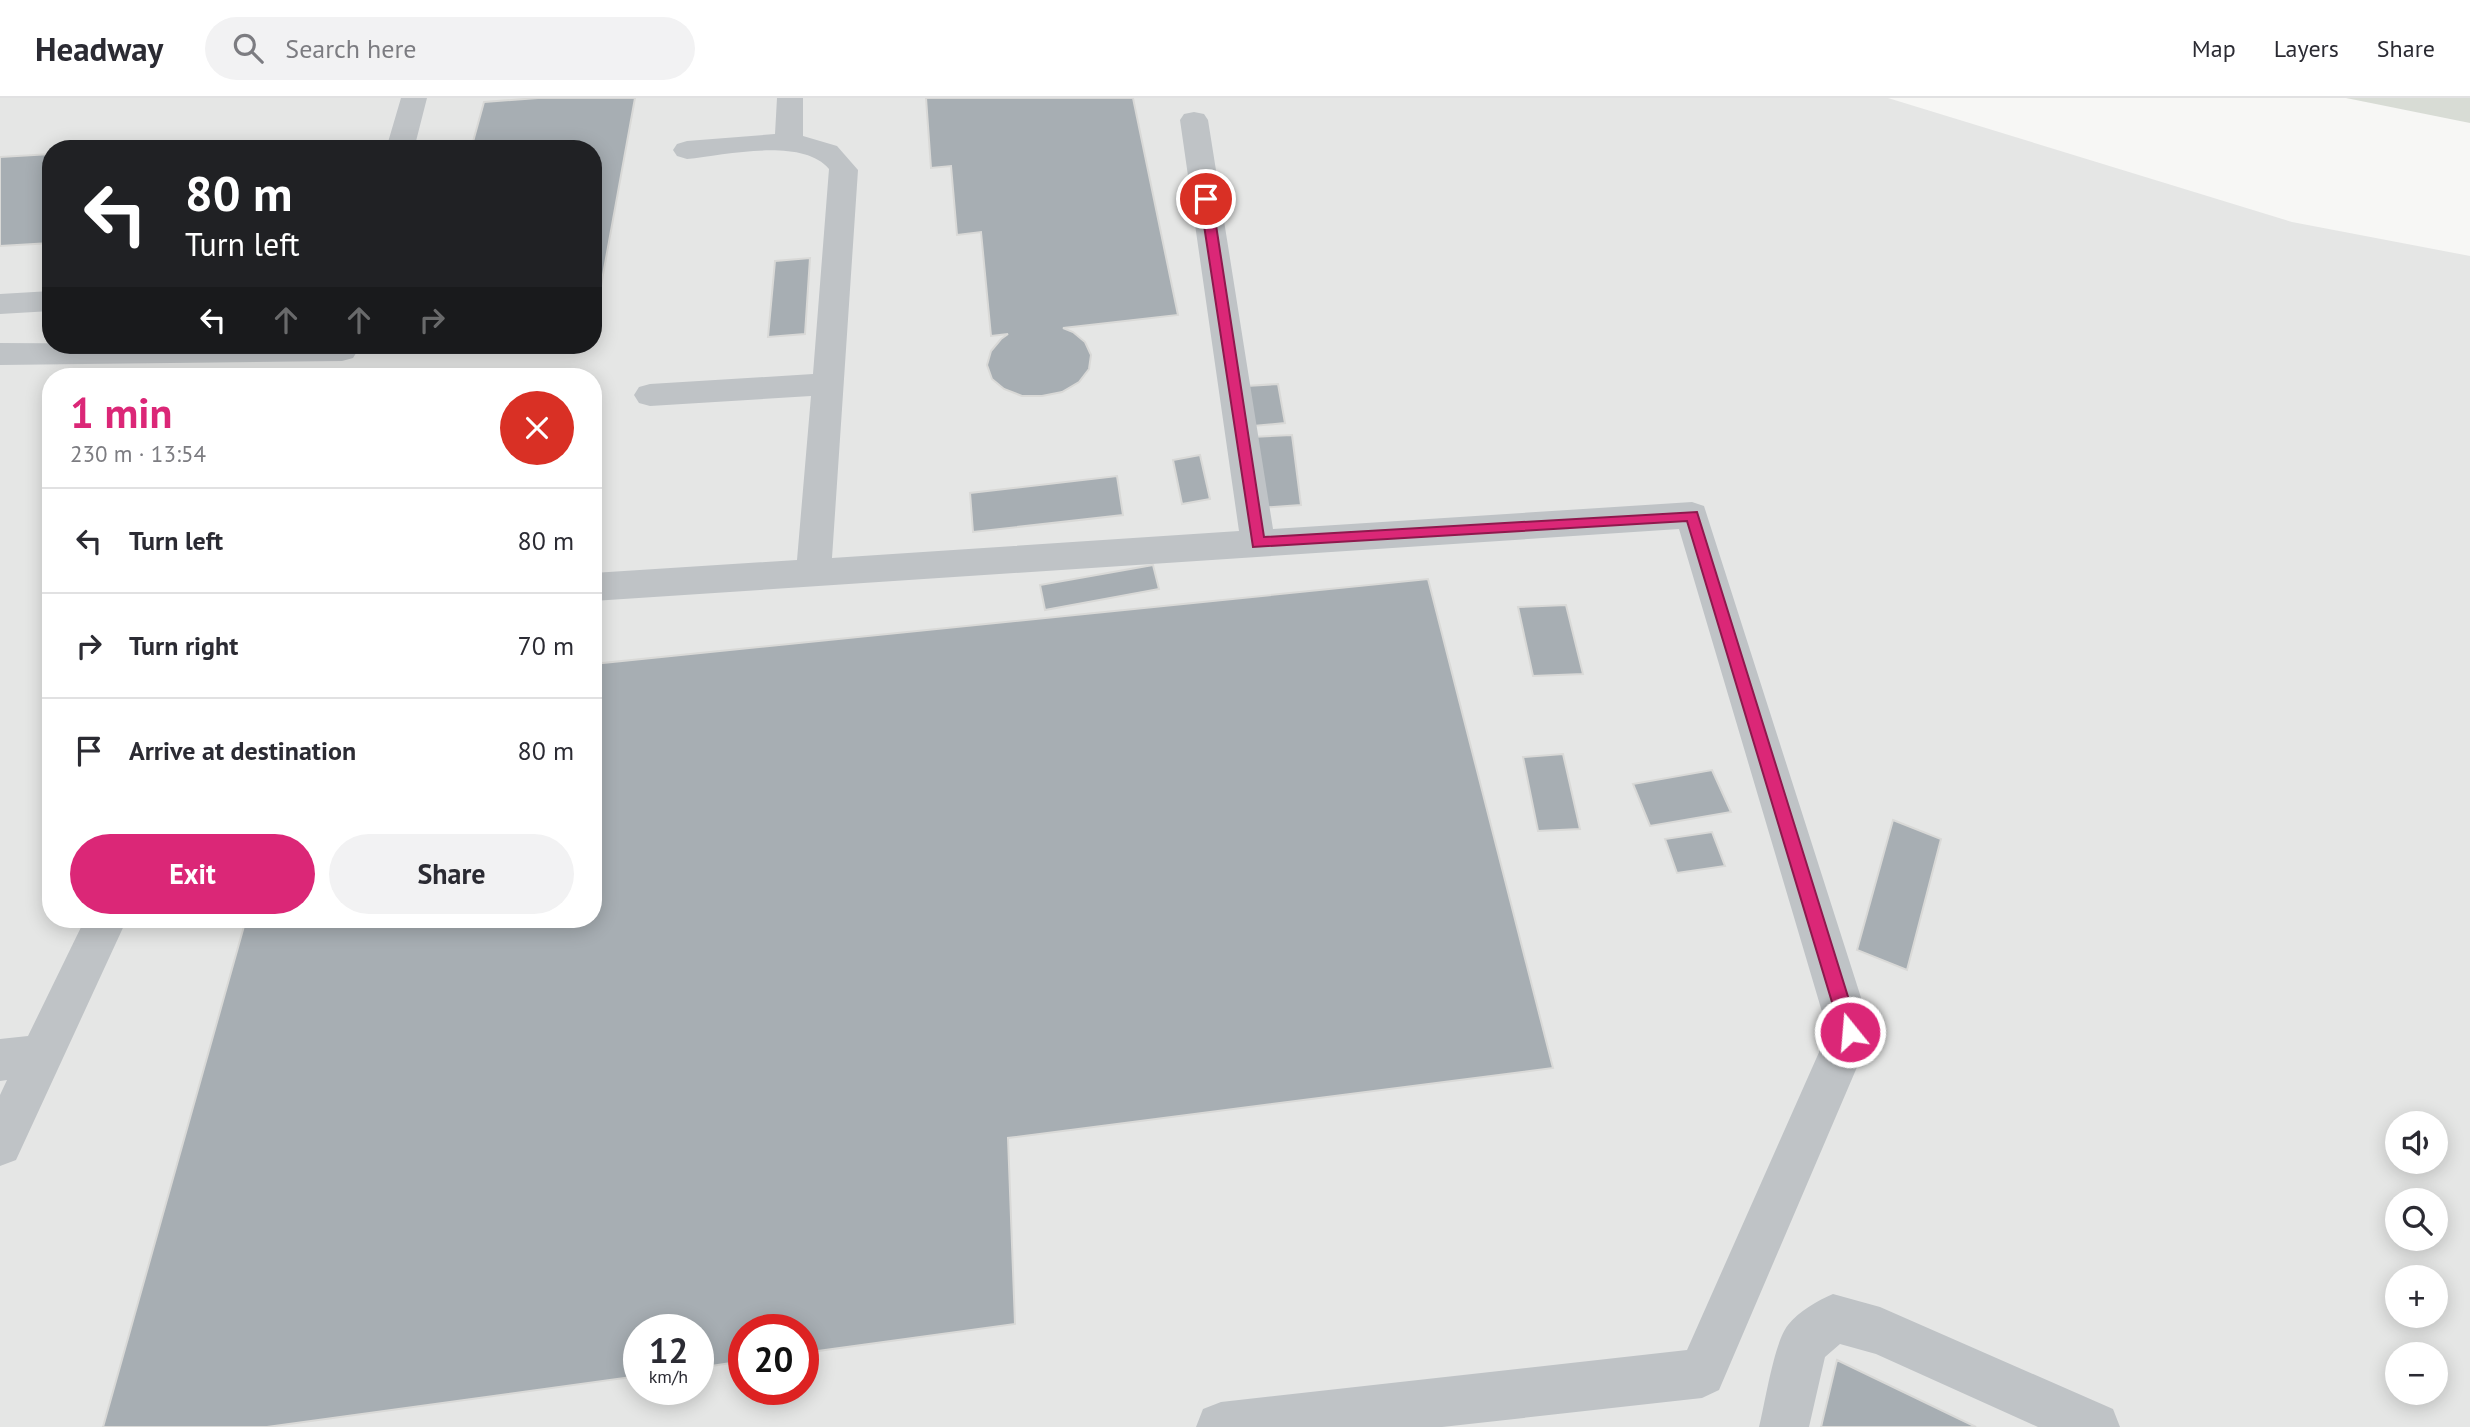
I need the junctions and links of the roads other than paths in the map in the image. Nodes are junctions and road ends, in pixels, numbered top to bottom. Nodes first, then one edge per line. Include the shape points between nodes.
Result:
1 (414, 98) edge
2 (790, 98) edge
3 (1194, 120) dead end
4 (402, 140) edge
5 (789, 143) junction
6 (687, 150) dead end
7 (42, 302) edge
8 (0, 304) edge
9 (42, 353) edge
10 (0, 354) edge
11 (301, 354) edge
12 (340, 357) edge
13 (830, 384) junction
14 (650, 395) dead end
15 (1258, 543) junction
16 (814, 571) junction
17 (602, 586) edge
18 (103, 928) edge
19 (42, 1056) junction
20 (0, 1060) edge
21 (0, 1144) edge
22 (1221, 1427) edge
23 (1784, 1427) edge
24 (2095, 1427) edge

1 - 4 street
2 - 5 street
3 - 15 street
5 - 6 street
5 - 13 street via 820,148 835,157 844,170
7 - 8 street
9 - 10 street
11 - 12 street
13 - 14 street
13 - 16 street
15 - 16 street
15 - 22 street via 1692,515 1850,1032 1702,1374
16 - 17 street
18 - 19 street
19 - 20 street
19 - 21 street
23 - 24 street via 1804,1343 1833,1318 1880,1331

